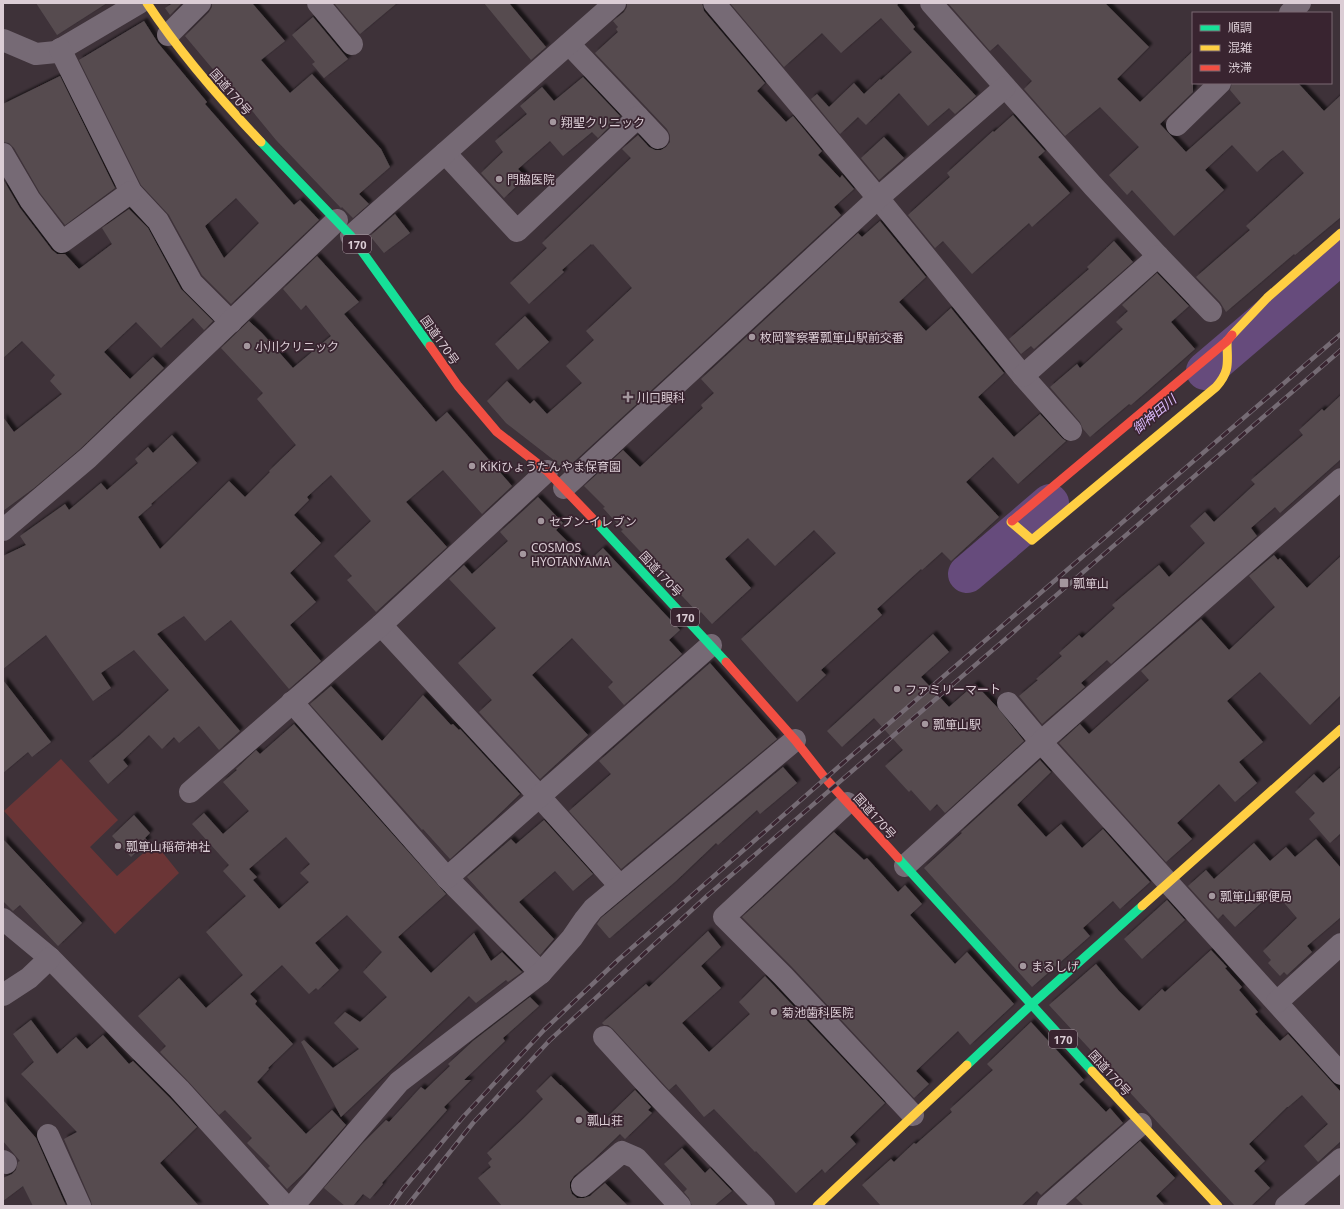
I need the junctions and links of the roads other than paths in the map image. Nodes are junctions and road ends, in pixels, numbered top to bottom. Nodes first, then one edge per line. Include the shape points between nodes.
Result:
1 (139, 3) edge
2 (147, 3) edge
3 (200, 3) edge
4 (318, 3) edge
5 (615, 3) edge
6 (714, 3) edge
7 (931, 3) edge
8 (1300, 3) edge
9 (1291, 12) edge
10 (168, 35) junction
11 (3, 40) edge
12 (352, 44) dead end
13 (568, 44) junction
14 (60, 50) junction
15 (1219, 84) edge
16 (1005, 87) junction
17 (638, 116) junction
18 (1177, 125) dead end
19 (658, 138) dead end
20 (445, 153) junction
21 (3, 154) edge
22 (131, 192) junction
23 (878, 198) junction
24 (344, 228) junction
25 (1341, 233) edge
26 (1158, 256) junction
27 (1211, 311) dead end
28 (231, 322) junction
29 (1227, 344) junction
30 (1023, 376) junction
31 (1071, 430) dead end
32 (1341, 479) edge
33 (536, 481) junction
34 (564, 488) junction
35 (3, 530) edge
36 (381, 625) junction
37 (711, 645) junction
38 (292, 702) junction
39 (1008, 703) dead end
40 (1341, 730) edge
41 (795, 740) junction
42 (1041, 742) junction
43 (190, 792) dead end
44 (539, 796) junction
45 (847, 803) junction
46 (904, 866) junction
47 (447, 878) junction
48 (1169, 882) junction
49 (620, 886) junction
50 (3, 919) edge
51 (1341, 944) edge
52 (50, 958) junction
53 (541, 973) junction
54 (3, 995) edge
55 (1277, 1002) junction
56 (1032, 1004) junction
57 (604, 1037) dead end
58 (1341, 1074) edge
59 (913, 1115) junction
60 (1140, 1124) junction
61 (48, 1135) dead end
62 (1341, 1159) edge
63 (582, 1186) dead end
64 (80, 1206) edge
65 (285, 1206) edge
66 (293, 1206) edge
67 (680, 1206) edge
68 (764, 1206) edge
69 (817, 1206) edge
70 (1048, 1206) edge
71 (1218, 1206) edge
72 (1286, 1206) edge

1 - 14 street
2 - 10 main road, 国道170号 / 170
3 - 10 street
4 - 12 street
5 - 13 street
6 - 23 street
7 - 16 street
8 - 9 street
10 - 24 main road, 国道170号 / 170 via 232,112
11 - 14 street via 36,54
13 - 17 street
13 - 20 street
14 - 22 street
15 - 18 street
16 - 23 street
16 - 26 street
17 - 19 street
17 - 20 street via 517,231
20 - 24 street
21 - 22 street via 30,200 62,242
22 - 28 street via 158,221 192,284
23 - 30 street
23 - 34 street
24 - 28 street
24 - 33 main road, 国道170号 / 170 via 458,386
25 - 29 main road via 1250,315
26 - 27 street
26 - 30 street
28 - 35 street via 88,458
29 - 29 main road via 1227,371 1216,387 1032,540 1011,522
30 - 31 street
32 - 42 street
33 - 34 main road, 国道170号 / 170
33 - 36 street
34 - 37 main road, 国道170号 / 170
36 - 38 street
36 - 44 street
37 - 41 main road, 国道170号 / 170
37 - 44 street
38 - 43 street
38 - 47 street
39 - 42 street
40 - 48 main road
41 - 45 main road, 国道170号 / 170
41 - 49 street
42 - 46 street
42 - 48 street
44 - 47 street
44 - 49 street
45 - 46 main road, 国道170号 / 170
45 - 59 street via 724,916
46 - 56 main road, 国道170号 / 170
47 - 53 street
48 - 55 street
48 - 56 main road
49 - 53 street via 594,908
50 - 52 street
51 - 55 street
52 - 54 street via 29,978
52 - 65 street via 179,1089
53 - 66 street via 399,1082
55 - 58 street
56 - 59 main road
56 - 60 main road, 国道170号 / 170
57 - 68 street
59 - 69 main road
60 - 70 street
60 - 71 main road, 国道170号 / 170
61 - 64 street
62 - 72 street
63 - 67 street via 622,1152 636,1158

